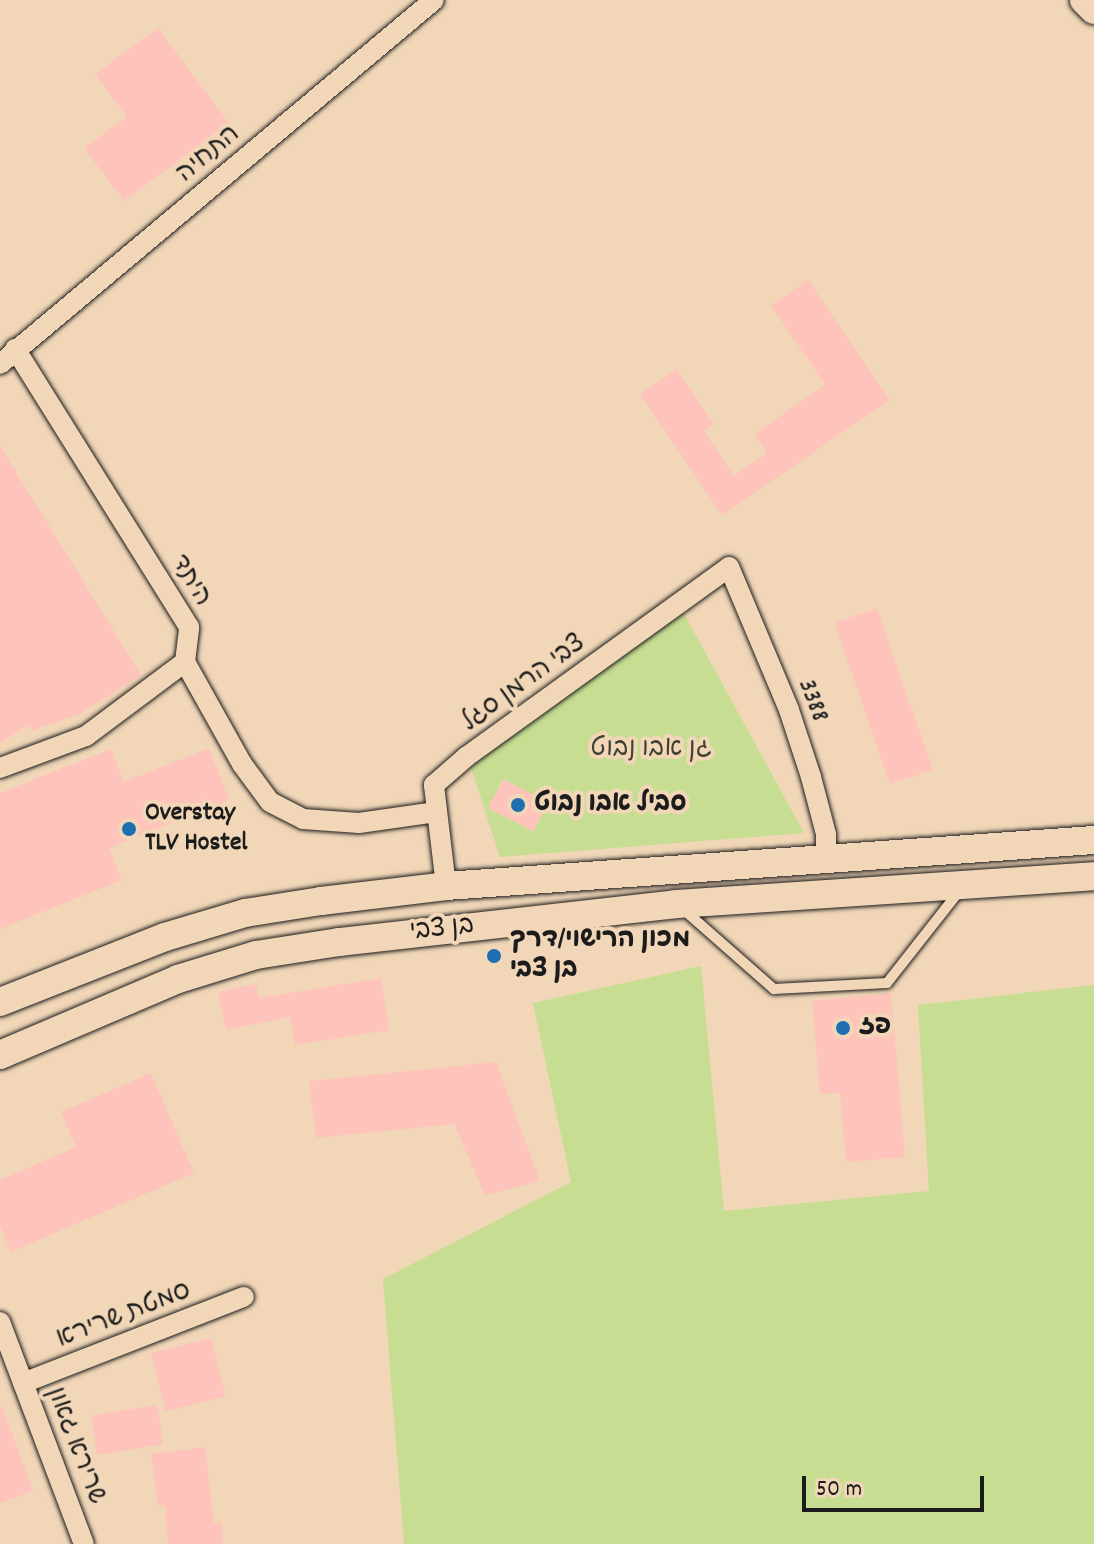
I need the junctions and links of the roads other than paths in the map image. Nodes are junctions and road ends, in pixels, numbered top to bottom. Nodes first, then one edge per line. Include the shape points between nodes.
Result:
1 (422, 0) edge
2 (434, 0) edge
3 (1084, 0) edge
4 (1094, 10) edge
5 (414, 19) junction
6 (8, 353) edge
7 (0, 364) edge
8 (729, 567) joint
9 (185, 662) junction
10 (0, 768) edge
11 (436, 812) junction
12 (1094, 840) edge
13 (826, 859) junction
14 (1094, 876) edge
15 (446, 886) junction
16 (964, 886) junction
17 (676, 904) junction
18 (0, 1002) edge
19 (0, 1055) edge
20 (244, 1297) dead end
21 (0, 1322) edge
22 (23, 1383) junction
23 (84, 1544) edge

1 - 5 street
2 - 5 street, התחיה
3 - 4 main road
5 - 6 street, התחיה
6 - 7 street, התחיה
6 - 9 street, היתד via 189,627
8 - 11 street, צבי הרמן סגל via 466,757 434,785
8 - 13 street, 3388 via 789,710 826,834
9 - 10 street via 86,736
9 - 11 street via 242,764 270,802 303,819 359,823
11 - 15 street, צבי הרמן סגל
12 - 13 main road, בן צבי
13 - 15 main road, בן צבי
14 - 16 main road, בן צבי
15 - 18 main road, בן צבי via 245,913 165,937
16 - 17 main road, בן צבי
16 - 17 lane via 887,983 774,989
17 - 19 main road, בן צבי via 256,955 178,979
20 - 22 street, סמטת שרירא
21 - 22 street, שרירא גאון
22 - 23 street, שרירא גאון

